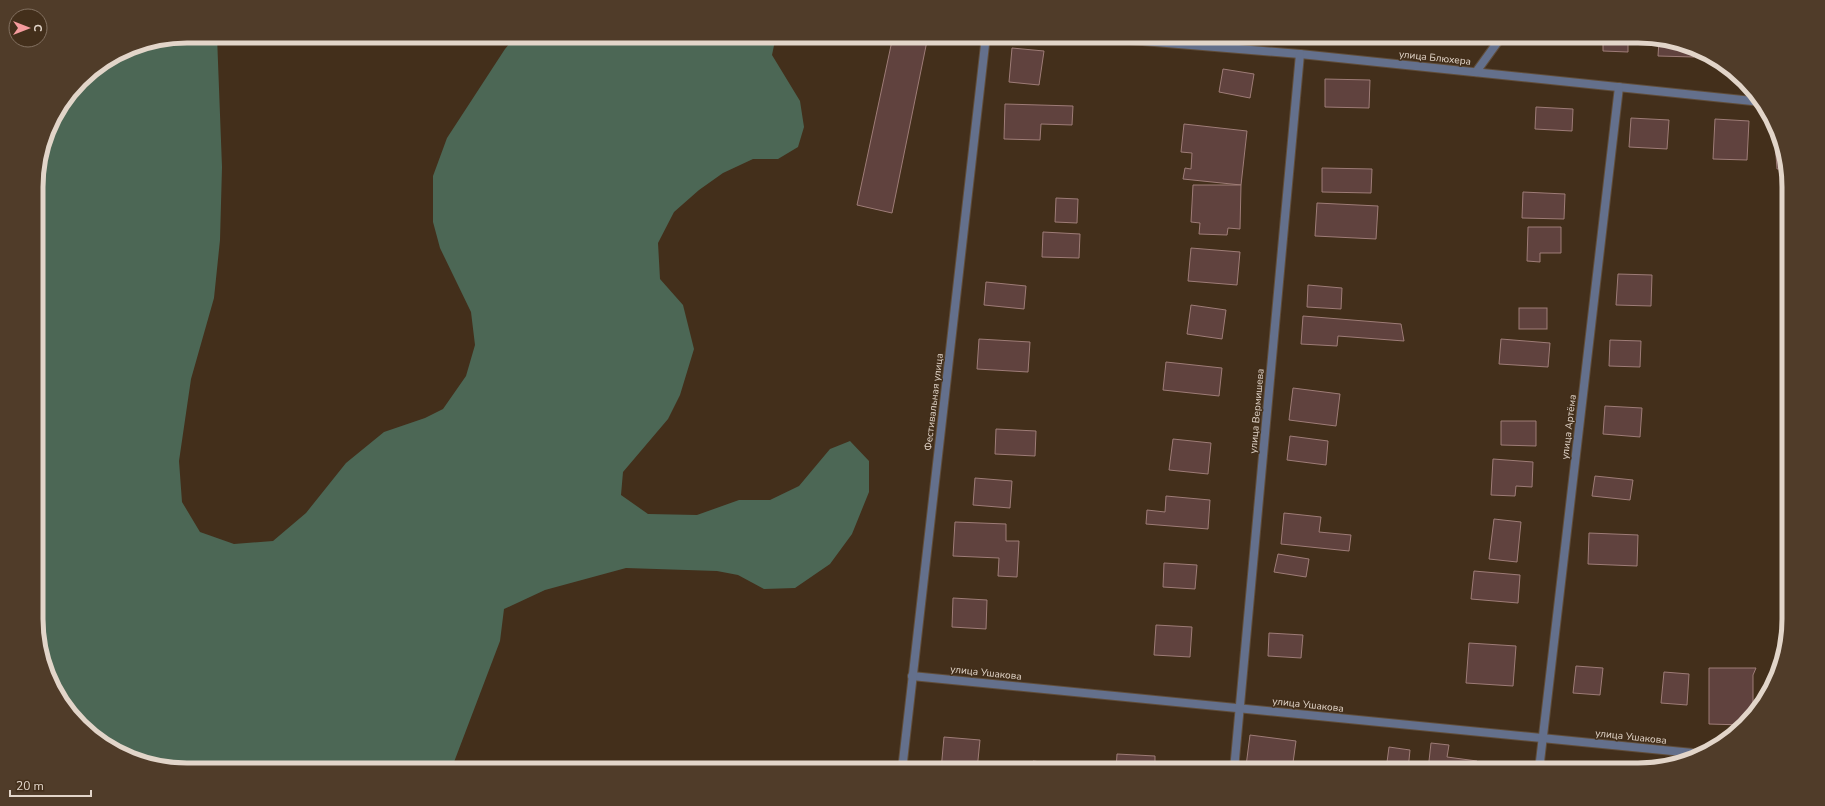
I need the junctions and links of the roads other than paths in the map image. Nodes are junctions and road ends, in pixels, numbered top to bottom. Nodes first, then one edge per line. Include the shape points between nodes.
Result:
1 (985, 43) edge
2 (1167, 43) edge
3 (1497, 43) edge
4 (1300, 54) junction
5 (1476, 72) junction
6 (1619, 87) junction
7 (1754, 101) edge
8 (912, 676) junction
9 (1240, 708) junction
10 (1542, 738) junction
11 (1691, 753) edge
12 (903, 763) edge
13 (1235, 763) edge
14 (1540, 763) edge

1 - 8 street, Фестивальная улица
2 - 4 street, улица Блюхера
3 - 5 street
4 - 5 street, улица Блюхера
4 - 9 street, улица Вермишева
5 - 6 street, улица Блюхера
6 - 7 street, улица Блюхера
6 - 10 street, улица Артёма
8 - 9 street, улица Ушакова
8 - 12 street, Фестивальная улица
9 - 10 street, улица Ушакова
9 - 13 street, улица Вермишева
10 - 11 street, улица Ушакова
10 - 14 street, улица Артёма

